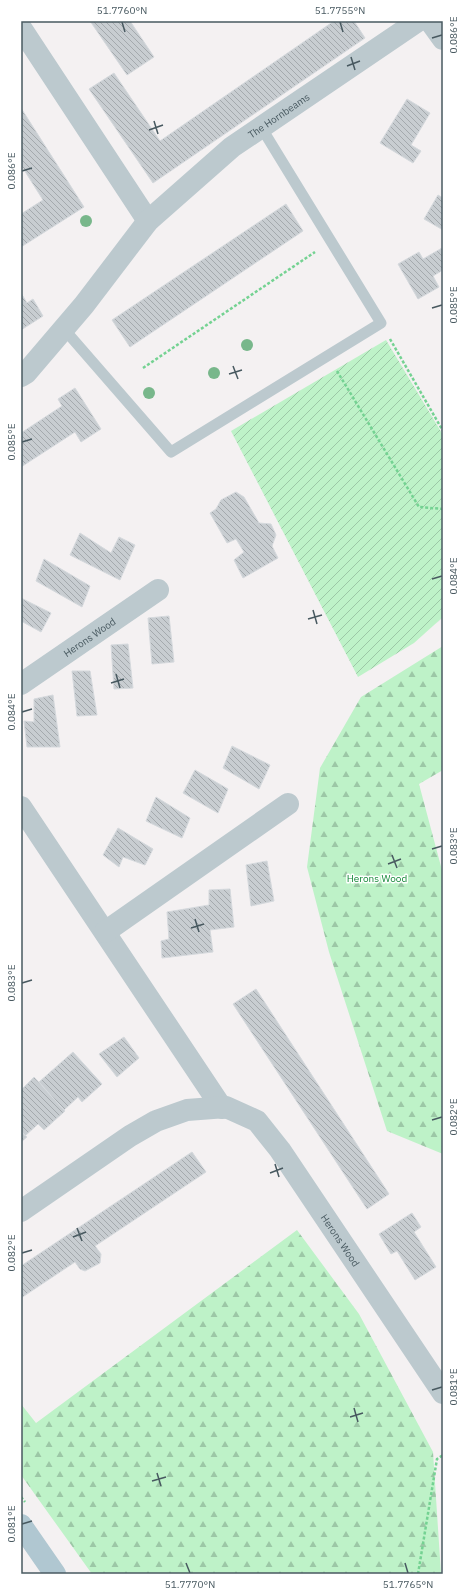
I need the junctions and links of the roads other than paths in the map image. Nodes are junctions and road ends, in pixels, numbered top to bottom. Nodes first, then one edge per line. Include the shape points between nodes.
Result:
1 (418, 21) edge
2 (430, 21) edge
3 (21, 28) edge
4 (443, 39) edge
5 (261, 127) junction
6 (148, 221) junction
7 (64, 329) junction
8 (21, 376) edge
9 (158, 590) dead end
10 (21, 684) edge
11 (288, 804) dead end
12 (21, 807) edge
13 (105, 932) junction
14 (222, 1108) junction
15 (21, 1211) edge
16 (443, 1393) edge
17 (21, 1525) edge
18 (55, 1574) edge

1 - 5 street, The Hornbeams
2 - 4 street
3 - 6 street
5 - 6 street, The Hornbeams via 232,147
5 - 7 lane via 381,323 171,452
6 - 7 street, The Hornbeams
7 - 8 street, The Hornbeams
9 - 10 street, Herons Wood
11 - 13 street
12 - 13 street
13 - 14 street
14 - 15 street, Herons Wood via 187,1110 156,1121
14 - 16 street, Herons Wood via 226,1107 257,1121 280,1150
17 - 18 main road

